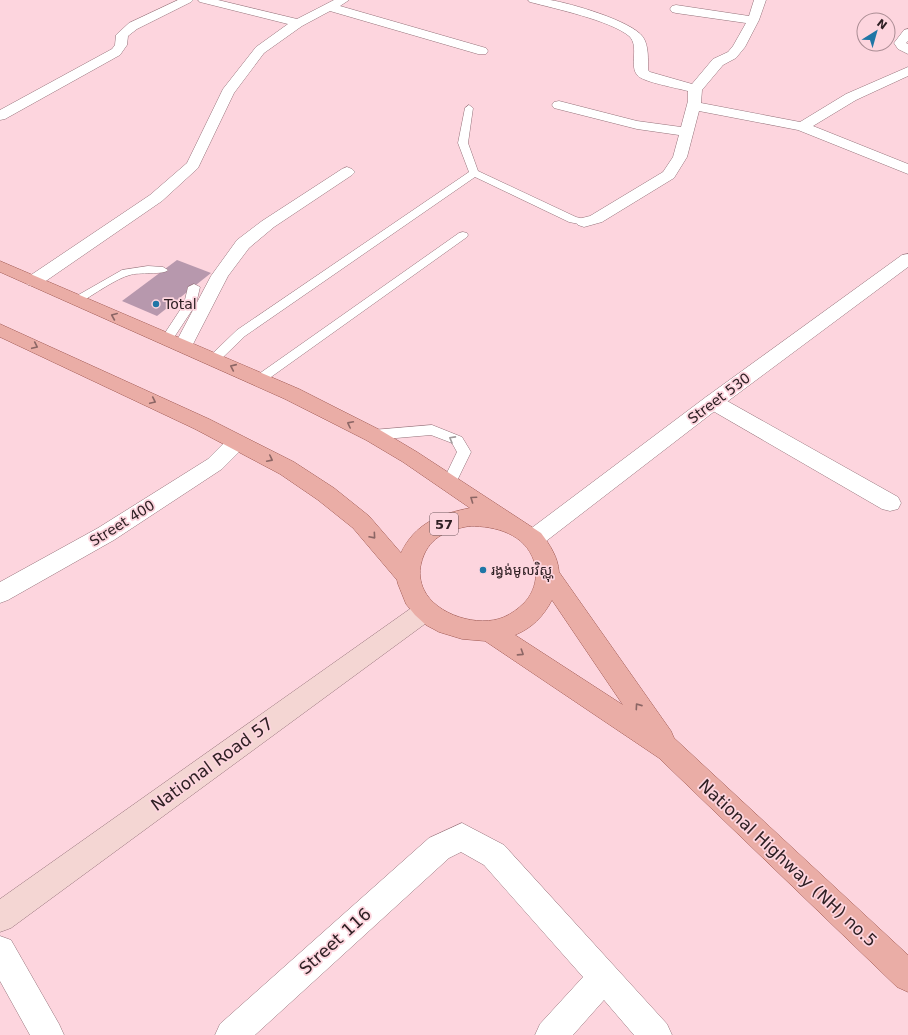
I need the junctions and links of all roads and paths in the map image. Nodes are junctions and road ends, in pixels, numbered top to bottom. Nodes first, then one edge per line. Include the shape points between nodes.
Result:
1 (187, 0) edge
2 (204, 0) edge
3 (343, 0) edge
4 (760, 0) edge
5 (541, 1) edge
6 (328, 7) junction
7 (676, 9) dead end
8 (753, 20) junction
9 (298, 23) junction
10 (908, 33) edge
11 (908, 50) edge
12 (482, 51) dead end
13 (908, 71) edge
14 (695, 89) junction
15 (559, 105) dead end
16 (694, 106) junction
17 (469, 108) dead end
18 (0, 116) edge
19 (802, 127) junction
20 (686, 132) junction
21 (908, 170) edge
22 (347, 172) dead end
23 (474, 173) junction
24 (584, 222) joint
25 (463, 235) dead end
26 (908, 260) edge
27 (0, 266) edge
28 (163, 270) dead end
29 (34, 281) junction
30 (194, 287) dead end
31 (76, 300) junction
32 (0, 330) edge
33 (175, 342) junction
34 (214, 359) junction
35 (260, 379) junction
36 (713, 402) junction
37 (373, 435) junction
38 (238, 442) junction
39 (449, 483) junction
40 (890, 503) dead end
41 (505, 521) junction
42 (533, 539) junction
43 (407, 575) junction
44 (548, 577) junction
45 (0, 593) edge
46 (425, 611) junction
47 (489, 631) junction
48 (668, 750) junction
49 (0, 917) edge
50 (0, 951) edge
51 (908, 976) edge
52 (604, 977) junction
53 (48, 1035) edge
54 (231, 1035) edge
55 (551, 1035) edge
56 (656, 1035) edge

1 - 18 street via 132,26 122,35 121,45 116,52
2 - 9 street
3 - 6 street
4 - 8 street
5 - 14 street via 598,18 634,33 639,39 641,71 645,75
6 - 9 street
6 - 12 street
7 - 8 street
8 - 14 street via 739,47 732,55 718,62
9 - 29 street via 260,50 228,92 193,165 156,198
10 - 11 street via 900,43
13 - 19 street via 851,97
14 - 16 street
15 - 20 street via 637,125
16 - 19 street
16 - 20 street
17 - 23 lane via 463,143
19 - 21 street
20 - 24 street via 680,157 669,175 596,219
22 - 33 street via 268,224 243,244
23 - 24 lane via 573,220
23 - 34 lane via 241,333
25 - 35 lane
26 - 36 street, Street 530
27 - 29 main road
28 - 31 lane via 126,272
29 - 31 main road
30 - 33 lane
33 -> 31 main road
32 -> 38 main road
33 - 34 main road
35 -> 34 main road
37 -> 35 main road
36 - 40 street
36 - 42 street, Street 530
37 - 39 main road
39 -> 37 lane via 464,452 457,440 432,430
38 -> 43 main road via 287,468 326,494 361,522
38 - 45 street, Street 400 via 215,464 106,534
41 -> 39 main road
41 - 42 main road, 57
41 - 43 main road, 57 via 488,517 470,517 437,526 414,548
42 - 44 main road, 57 via 547,563
43 - 46 main road, 57 via 410,588
44 - 47 main road, 57 via 544,596 531,612 512,625
48 -> 44 main road
46 - 47 main road, 57 via 443,623 466,630
46 - 49 main road, National Road 57
47 -> 48 main road
48 - 51 main road, National Highway (NH) no.5
50 - 53 street
52 - 54 street, Street 116 via 494,855 462,837 439,848
52 - 55 street
52 - 56 street

